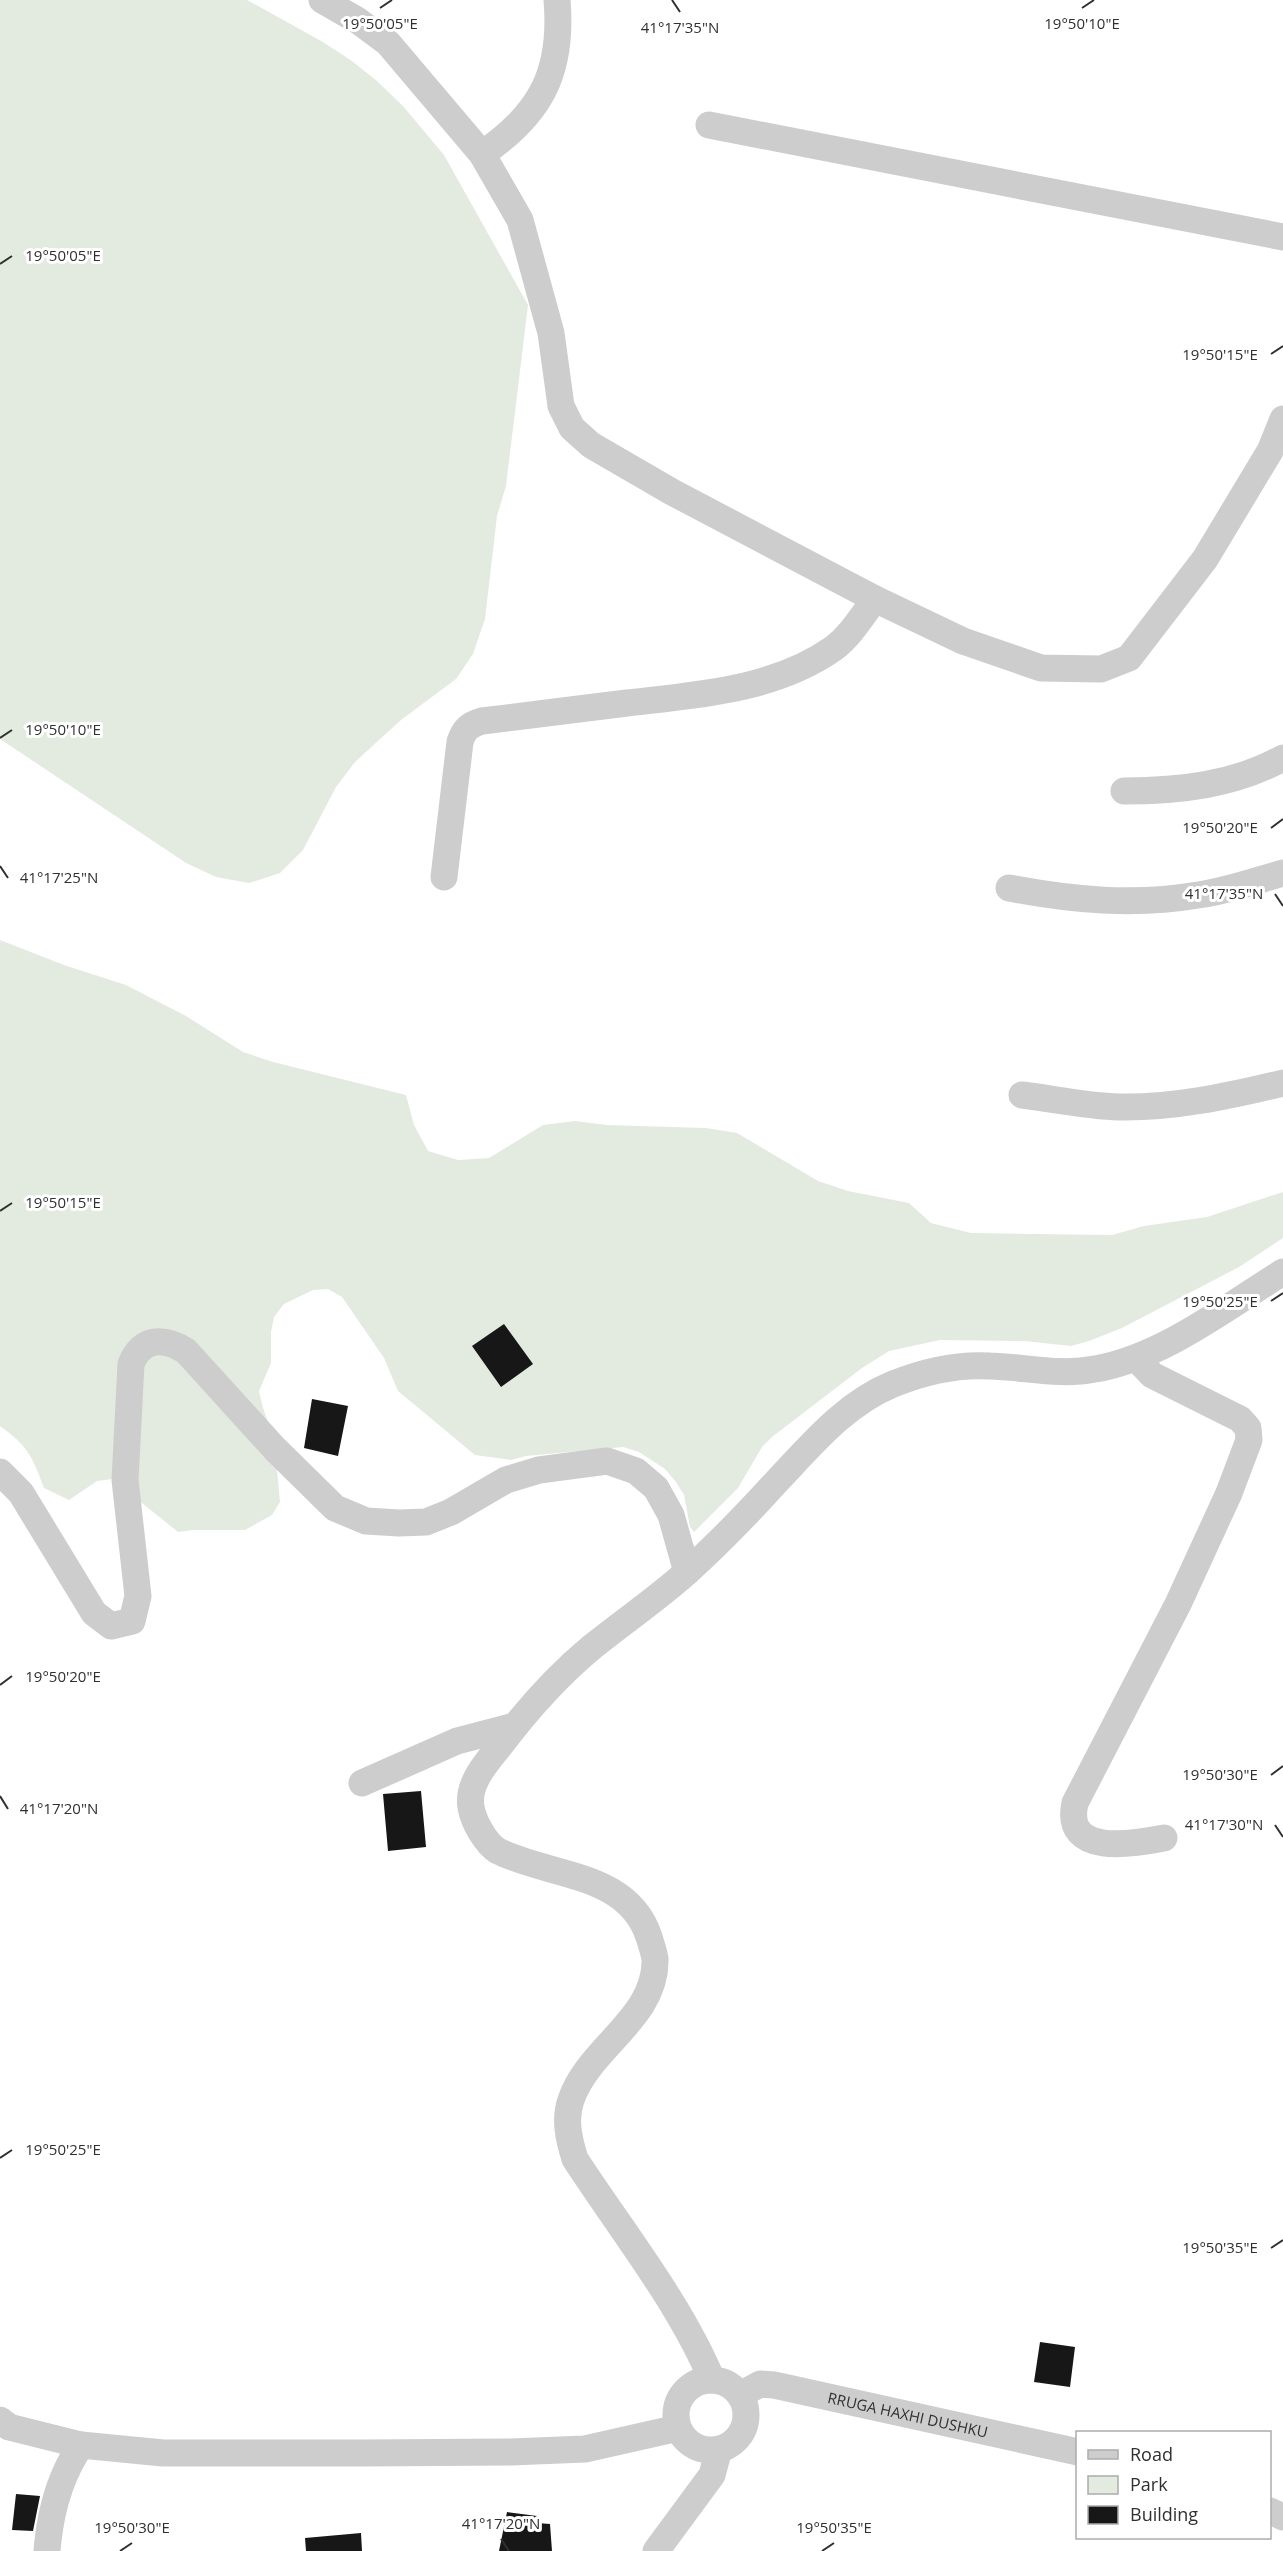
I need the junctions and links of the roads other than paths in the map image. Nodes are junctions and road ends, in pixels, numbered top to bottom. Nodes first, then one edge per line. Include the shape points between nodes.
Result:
1 (322, 0) edge
2 (558, 0) edge
3 (709, 125) dead end
4 (482, 154) junction
5 (1283, 237) edge
6 (1283, 419) edge
7 (875, 599) junction
8 (1283, 758) edge
9 (1124, 791) dead end
10 (1283, 873) edge
11 (444, 877) dead end
12 (1009, 888) dead end
13 (1283, 1083) edge
14 (1022, 1095) dead end
15 (1283, 1272) edge
16 (1136, 1358) junction
17 (0, 1472) edge
18 (687, 1572) junction
19 (515, 1726) junction
20 (362, 1783) dead end
21 (1164, 1838) dead end
22 (712, 2380) junction
23 (740, 2395) junction
24 (0, 2420) edge
25 (678, 2428) junction
26 (81, 2445) junction
27 (719, 2449) junction
28 (1076, 2452) edge
29 (47, 2551) edge
30 (656, 2551) edge

1 - 4 street via 388,43
2 - 4 street via 556,64 537,102 524,118 510,135
3 - 5 street
4 - 7 street via 520,220 551,333 561,406 572,428 591,446 672,492
6 - 7 street via 1270,451 1205,560 1129,658 1101,669 1041,668 963,641
7 - 11 street via 851,633 834,648 806,664 754,684 702,695 470,724 460,742
8 - 9 street via 1231,779 1198,786
10 - 12 street via 1199,895 1144,902 1091,901
13 - 14 street via 1176,1104 1129,1106
15 - 16 street via 1195,1327
16 - 18 street via 1097,1369 1060,1373 956,1367 894,1384 839,1417
16 - 21 street via 1152,1375 1240,1419 1248,1428 1249,1440 1178,1604 1072,1815 1087,1838 1101,1844 1132,1845
17 - 18 street via 21,1493 94,1613 111,1626 132,1621 138,1596 125,1480 131,1364 135,1353 152,1342 171,1342 186,1351 335,1508 366,1521 426,1522 506,1480 539,1470 607,1461 636,1471 656,1488 671,1515
18 - 19 street via 589,1650
19 - 20 street via 458,1741
19 - 22 street via 471,1788 471,1808 481,1832 495,1849 620,1896 645,1924 655,1958 652,1984 643,2002 590,2067 569,2102 569,2139 575,2159 676,2311
22 - 23 street via 723,2382
22 - 25 street via 686,2391 676,2408
23 - 27 street via 745,2405 744,2427 730,2445
23 - 28 street, RRUGA HAXHI DUSHKU via 760,2384 774,2385
24 - 26 street via 9,2427
25 - 26 street via 585,2449 511,2452 163,2453
25 - 27 street via 699,2449
26 - 29 street via 67,2465 56,2494
27 - 30 street via 712,2475

